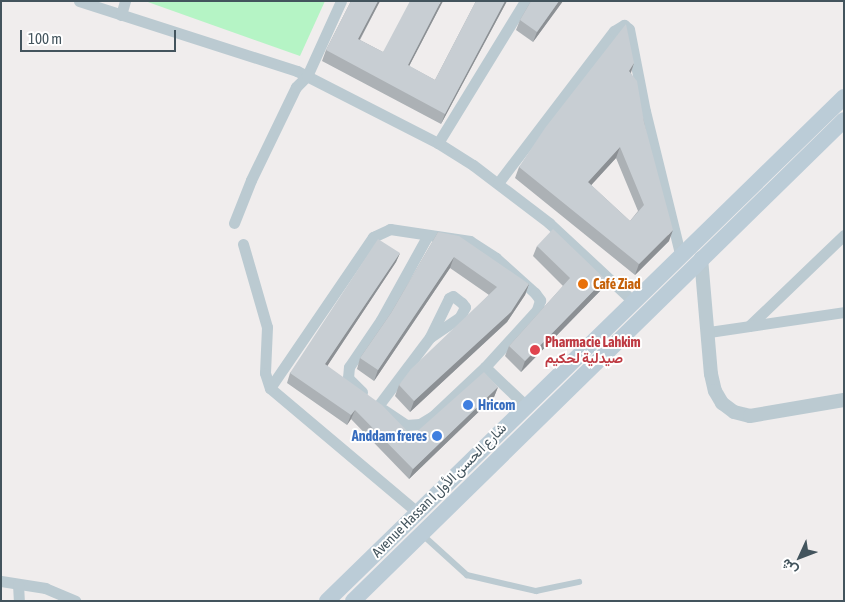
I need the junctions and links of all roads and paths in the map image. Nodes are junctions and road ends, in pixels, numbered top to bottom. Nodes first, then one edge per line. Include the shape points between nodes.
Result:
1 (79, 1) edge
2 (125, 1) edge
3 (340, 1) edge
4 (525, 1) edge
5 (121, 15) junction
6 (307, 76) junction
7 (844, 98) edge
8 (844, 120) edge
9 (438, 143) junction
10 (498, 183) junction
11 (234, 222) dead end
12 (428, 235) junction
13 (844, 235) edge
14 (243, 244) dead end
15 (680, 254) junction
16 (701, 258) junction
17 (632, 300) junction
18 (844, 312) edge
19 (749, 326) junction
20 (709, 332) junction
21 (430, 337) dead end
22 (485, 368) junction
23 (270, 388) junction
24 (844, 400) edge
25 (525, 405) junction
26 (378, 406) junction
27 (417, 512) junction
28 (421, 532) junction
29 (1, 581) edge
30 (579, 582) dead end
31 (18, 584) junction
32 (19, 601) edge
33 (75, 601) edge
34 (327, 601) edge
35 (353, 601) edge

1 - 5 street
2 - 5 street
3 - 6 street
4 - 9 street
5 - 6 street
6 - 9 street
6 - 11 street via 296,87
7 - 15 main road, Avenue Hassan I شارع الحسن الأول
8 - 16 main road
9 - 10 street
10 - 15 street via 614,31 624,24 629,29 645,111
10 - 17 street via 580,250
12 - 22 street via 470,242 520,277 540,300 536,310
12 - 23 street via 390,228 373,237
12 - 26 street via 382,320 349,367 351,383
13 - 19 street
14 - 23 street via 268,327 265,373
15 - 17 main road, Avenue Hassan I شارع الحسن الأول
16 - 20 street
16 - 28 main road
17 - 25 main road, Avenue Hassan I شارع الحسن الأول
18 - 19 street
19 - 20 street
20 - 24 street via 715,391 734,412 750,416
21 - 26 street
22 - 25 street
22 - 26 street via 420,424 406,425
23 - 27 street
25 - 27 main road, Avenue Hassan I شارع الحسن الأول
27 - 34 main road, Avenue Hassan I شارع الحسن الأول
28 - 30 lane via 467,575 536,591
28 - 35 main road
29 - 31 street
31 - 32 street
31 - 33 street via 45,588

